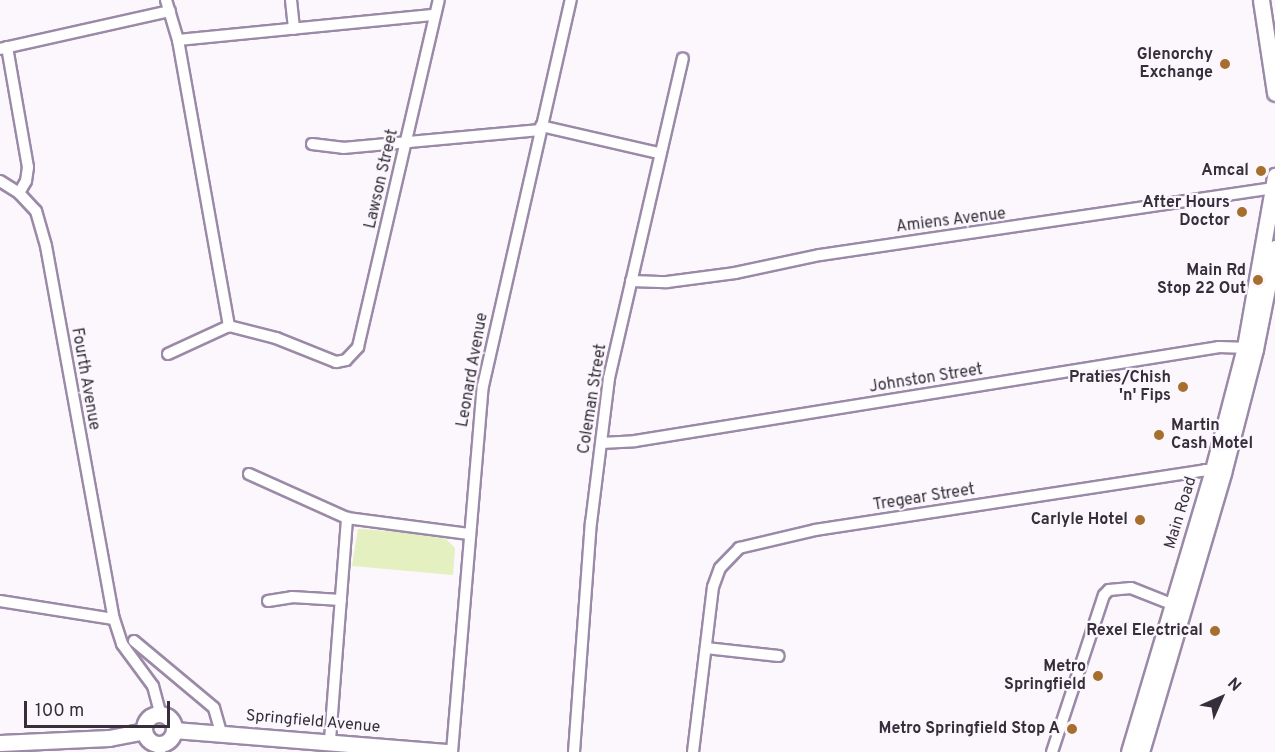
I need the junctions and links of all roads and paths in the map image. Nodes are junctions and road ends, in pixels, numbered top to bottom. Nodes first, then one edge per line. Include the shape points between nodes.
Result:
1 (166, 0) edge
2 (291, 0) edge
3 (439, 0) edge
4 (571, 0) edge
5 (1261, 0) edge
6 (1270, 0) edge
7 (170, 11) junction
8 (435, 15) junction
9 (1275, 28) edge
10 (294, 29) junction
11 (178, 40) junction
12 (4, 48) edge
13 (683, 58) dead end
14 (1275, 93) edge
15 (541, 128) junction
16 (407, 142) junction
17 (312, 144) dead end
18 (659, 153) junction
19 (0, 181) edge
20 (1275, 184) edge
21 (19, 193) junction
22 (1275, 248) edge
23 (631, 281) junction
24 (229, 326) junction
25 (1250, 348) junction
26 (168, 354) dead end
27 (601, 443) junction
28 (1218, 472) junction
29 (249, 474) dead end
30 (347, 518) junction
31 (469, 534) junction
32 (341, 600) junction
33 (0, 601) edge
34 (268, 601) dead end
35 (1179, 607) junction
36 (114, 619) junction
37 (135, 641) dead end
38 (706, 648) junction
39 (778, 656) dead end
40 (160, 713) junction
41 (144, 730) junction
42 (174, 730) junction
43 (221, 732) junction
44 (330, 740) junction
45 (0, 743) edge
46 (307, 745) edge
47 (160, 748) edge
48 (448, 752) edge
49 (574, 752) edge
50 (693, 752) edge
51 (1052, 752) edge
52 (1130, 752) edge
53 (1142, 752) edge

1 - 7 street
2 - 10 street
3 - 8 street, Lawson Street
4 - 15 street, Leonard Avenue
5 - 14 main road
6 - 9 main road
7 - 11 street
7 - 12 street
8 - 10 street
8 - 16 street, Lawson Street
10 - 11 street
11 - 24 street
12 - 21 street via 28,167
13 - 18 street, Coleman Street
15 - 16 street
15 - 18 street
15 - 31 street, Leonard Avenue via 483,386
16 - 17 street via 343,148
16 - 24 street, Lawson Street via 357,346 346,360 326,360 276,338
18 - 23 street, Coleman Street
19 - 21 street, Fourth Avenue
20 - 23 street, Amiens Avenue via 1093,212 1053,222 820,255 735,273 666,282
20 - 25 main road, Main Road
21 - 36 street, Fourth Avenue via 36,211 46,246
22 - 25 main road, Main Road
23 - 27 street, Coleman Street via 613,355
24 - 26 street
25 - 27 street, Johnston Street via 1219,347 635,441
25 - 28 main road, Main Road
27 - 49 street, Coleman Street
28 - 35 main road, Main Road
28 - 38 street, Tregear Street via 815,530 747,544 732,554 716,577
29 - 30 street
30 - 31 street
30 - 32 street
31 - 48 street, Leonard Avenue
32 - 34 street via 292,597
32 - 44 street
33 - 36 street
35 - 51 street via 1131,588 1109,590
35 - 52 main road, Main Road
35 - 53 main road, Main Road
36 - 40 street, Fourth Avenue via 122,644 153,686
37 - 43 street via 214,708
38 - 39 street
38 - 50 street, Tregear Street
40 - 41 main road via 148,718
40 - 42 main road via 172,720
41 - 45 main road via 110,738
41 - 47 main road
42 - 43 main road, Springfield Avenue
42 - 47 main road
43 - 46 main road, Springfield Avenue
44 - 46 main road, Springfield Avenue
44 - 48 main road, Springfield Avenue

